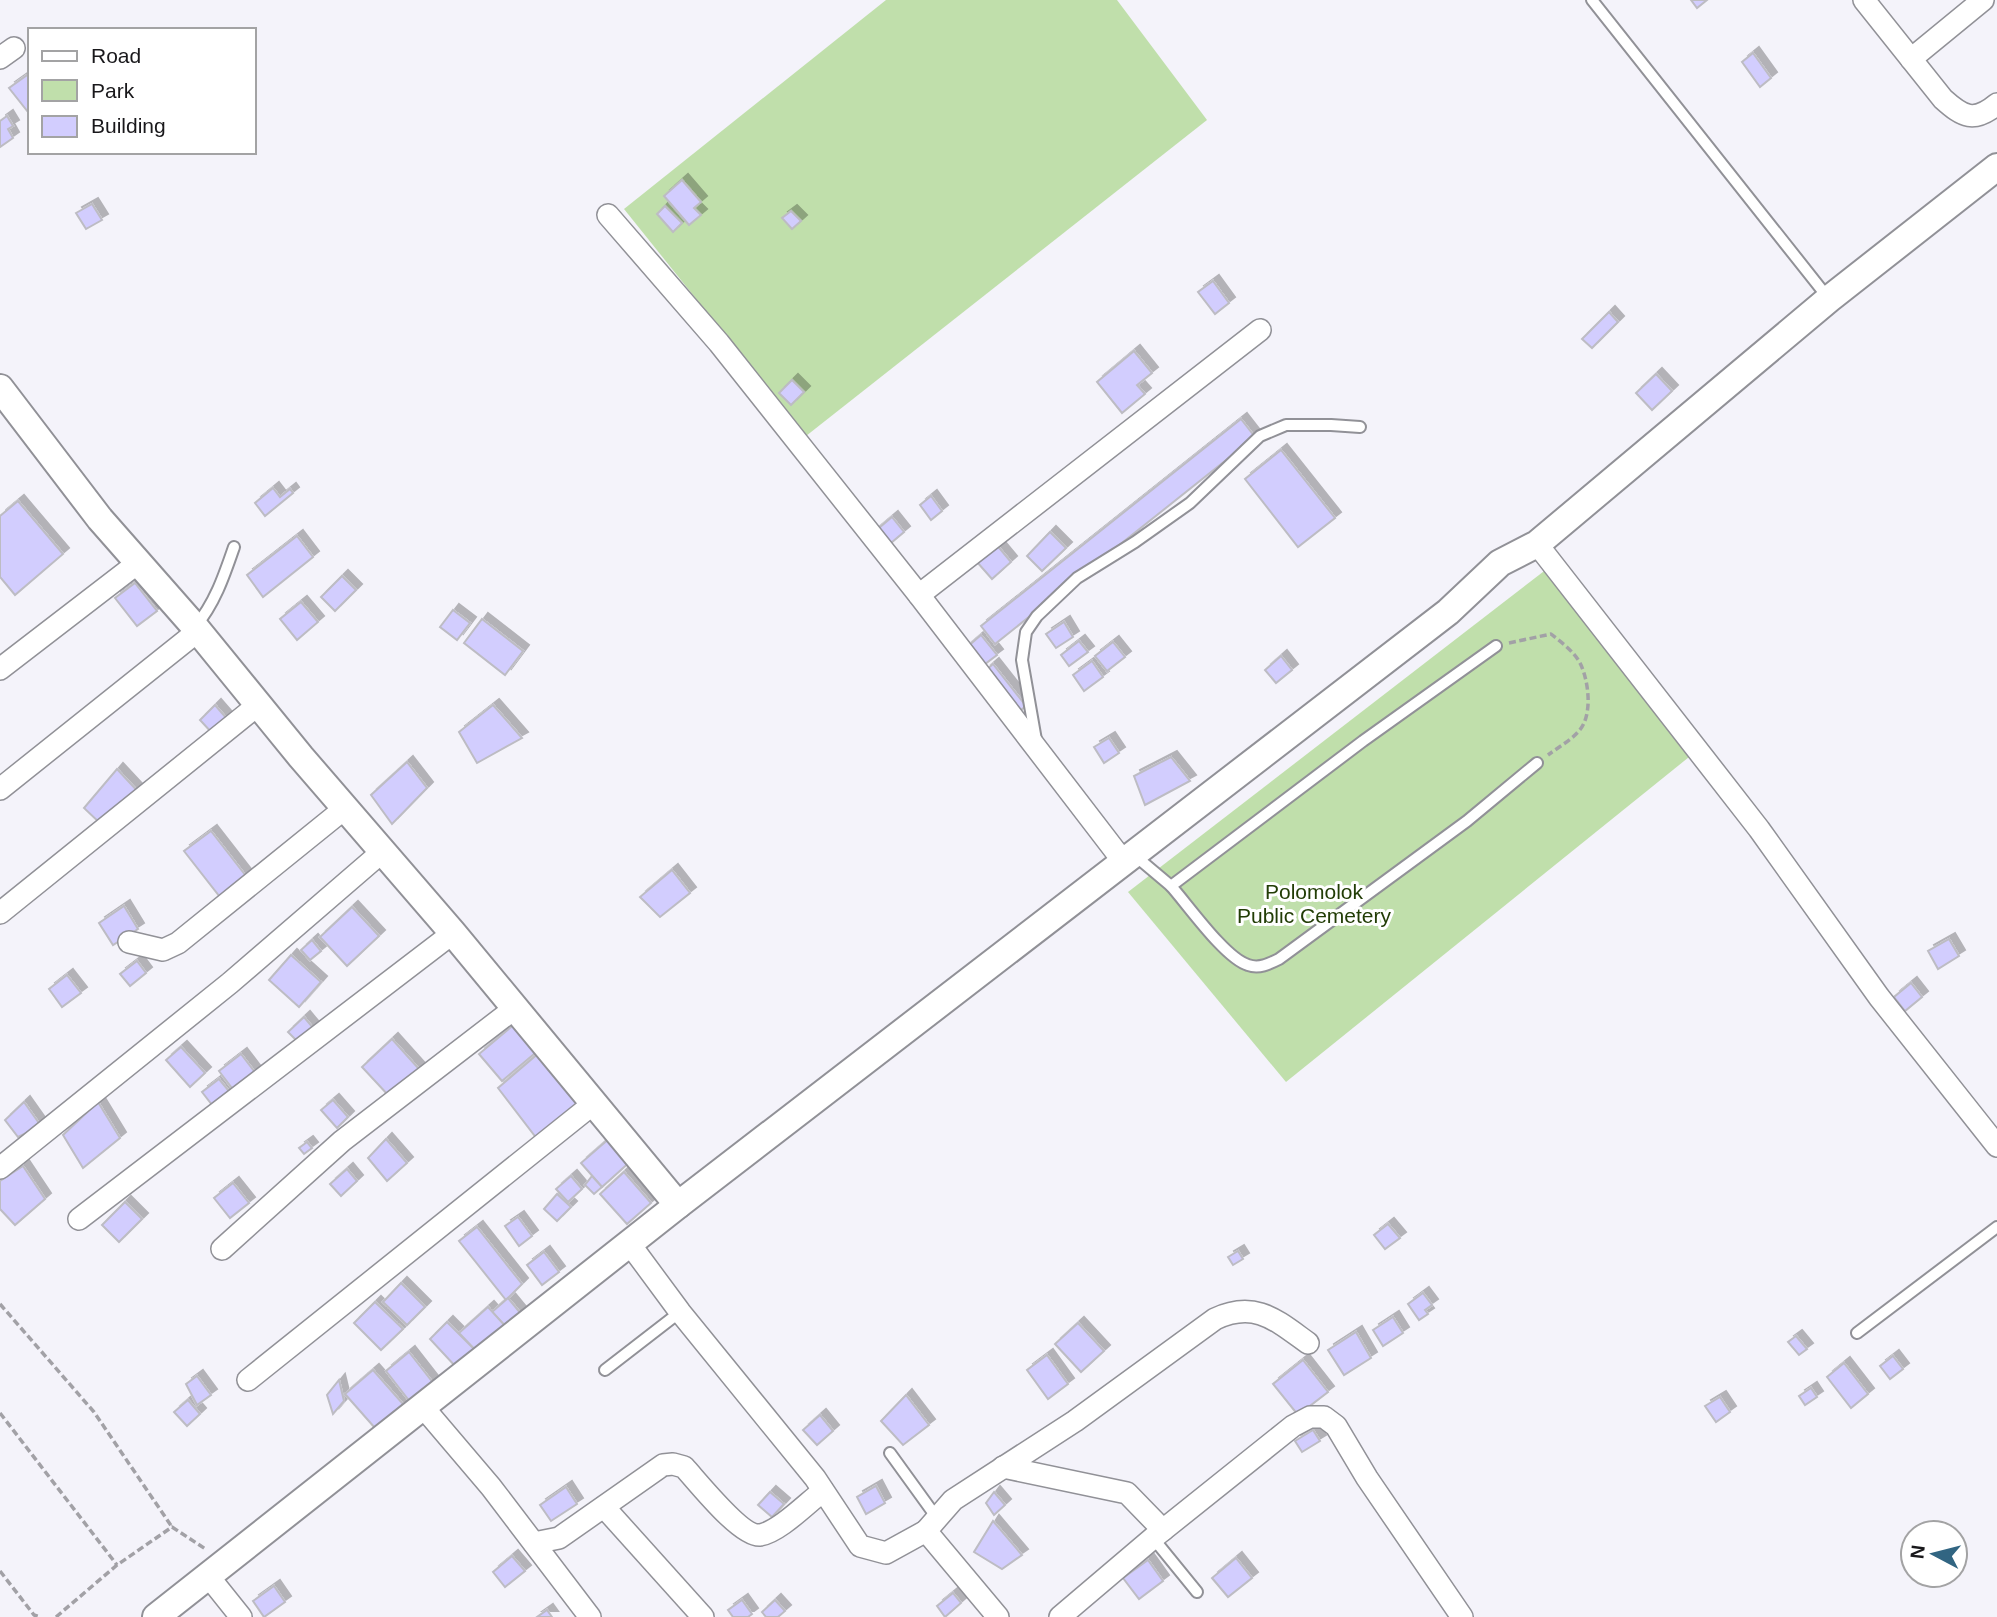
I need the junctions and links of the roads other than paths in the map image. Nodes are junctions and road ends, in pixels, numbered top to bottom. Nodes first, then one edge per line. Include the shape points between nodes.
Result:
1 (1592, 0) edge
2 (1864, 0) edge
3 (1983, 0) edge
4 (1911, 59) junction
5 (1997, 104) edge
6 (1997, 167) edge
7 (608, 215) dead end
8 (1829, 299) junction
9 (1260, 330) dead end
10 (0, 388) edge
11 (1360, 427) dead end
12 (1537, 544) junction
13 (234, 547) dead end
14 (139, 562) junction
15 (919, 594) junction
16 (197, 629) junction
17 (1496, 646) road end
18 (0, 669) edge
19 (258, 705) junction
20 (1038, 752) junction
21 (1537, 763) road end
22 (0, 789) edge
23 (344, 809) junction
24 (382, 852) junction
25 (1128, 857) junction
26 (1171, 886) junction
27 (0, 914) edge
28 (453, 933) junction
29 (129, 942) dead end
30 (515, 1008) junction
31 (593, 1104) junction
32 (1997, 1146) edge
33 (0, 1168) edge
34 (678, 1205) junction
35 (79, 1219) dead end
36 (1997, 1227) edge
37 (629, 1243) junction
38 (222, 1249) dead end
39 (680, 1312) junction
40 (1857, 1333) dead end
41 (1308, 1343) dead end
42 (605, 1370) dead end
43 (248, 1380) dead end
44 (424, 1407) junction
45 (890, 1453) dead end
46 (1003, 1467) junction
47 (823, 1491) junction
48 (604, 1507) junction
49 (932, 1525) junction
50 (1158, 1534) junction
51 (534, 1543) junction
52 (217, 1570) junction
53 (1197, 1592) dead end
54 (156, 1617) edge
55 (241, 1617) edge
56 (590, 1617) edge
57 (703, 1617) edge
58 (998, 1617) edge
59 (1060, 1617) edge
60 (1462, 1617) edge

1 - 8 lane
2 - 4 street
3 - 4 street
4 - 5 street via 1956,111 1978,115
6 - 8 street
7 - 15 street via 719,343
8 - 12 street
9 - 15 street
10 - 14 street via 100,519
11 - 20 lane via 1286,425 1260,436 1190,503 1077,578 1037,616 1026,632 1022,660
12 - 25 street via 1500,563 1448,612
12 - 32 street
13 - 16 lane via 217,595
14 - 16 street
14 - 18 street
15 - 20 street
16 - 19 street
16 - 22 street
17 - 26 lane
19 - 23 street
19 - 27 street
20 - 25 street
21 - 26 lane via 1434,845 1262,967 1233,958
23 - 24 street
23 - 29 street via 177,943 163,950
24 - 28 street
24 - 33 street
25 - 26 lane
25 - 34 street
28 - 30 street
28 - 35 street
30 - 31 street
30 - 38 street via 342,1142
31 - 34 street
31 - 43 street
34 - 37 street
36 - 40 lane
37 - 39 street
37 - 44 street
39 - 42 lane
39 - 47 street
41 - 46 street via 1278,1321 1251,1311 1233,1311
44 - 51 street
44 - 52 street
45 - 49 lane
46 - 49 street via 953,1500
46 - 50 street via 1127,1493
47 - 48 street via 761,1535 735,1521 684,1467 673,1464 663,1465
47 - 49 street via 860,1546 886,1553
48 - 51 street via 559,1538
48 - 57 street
49 - 58 street
50 - 53 lane
50 - 59 street
50 - 60 street via 1293,1426 1310,1417 1324,1417 1336,1426
51 - 56 street
52 - 54 street
52 - 55 street

